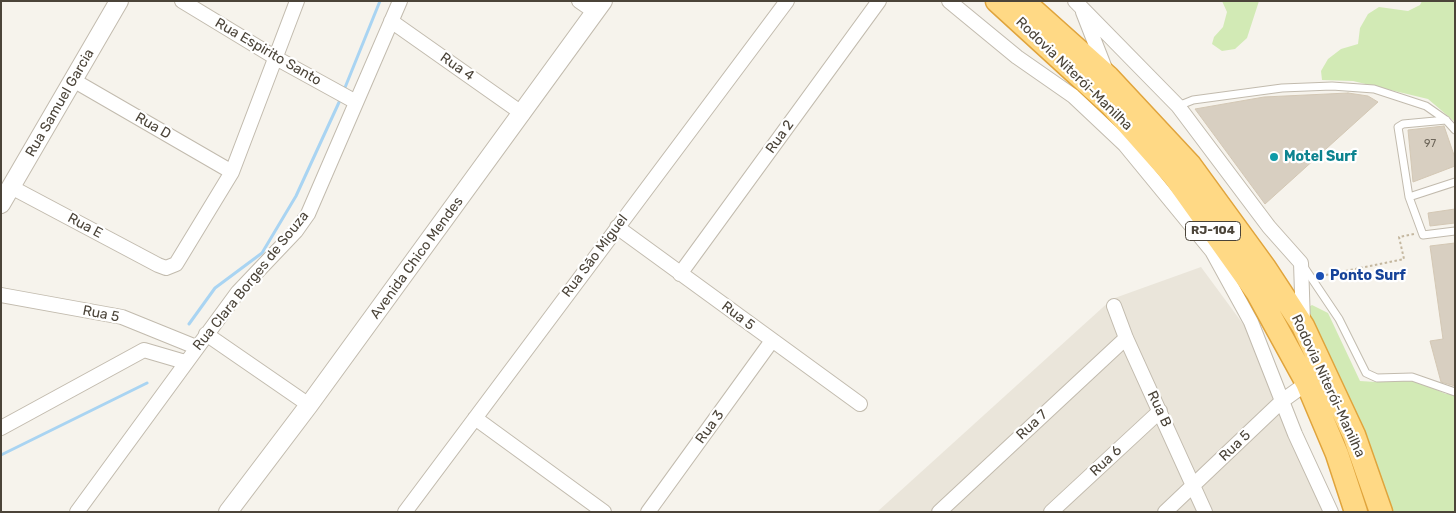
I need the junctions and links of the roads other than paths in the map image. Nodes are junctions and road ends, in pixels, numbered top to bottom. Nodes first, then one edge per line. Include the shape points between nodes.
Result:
1 (119, 1) edge
2 (182, 1) edge
3 (297, 1) edge
4 (400, 1) edge
5 (579, 1) edge
6 (787, 1) edge
7 (879, 1) edge
8 (949, 1) edge
9 (997, 1) edge
10 (1023, 1) edge
11 (1078, 4) edge
12 (599, 7) edge
13 (391, 20) junction
14 (276, 58) junction
15 (1108, 77) junction
16 (73, 80) junction
17 (1080, 90) junction
18 (352, 100) junction
19 (1178, 106) junction
20 (523, 114) junction
21 (1446, 120) junction
22 (1455, 130) edge
23 (232, 172) junction
24 (1455, 182) edge
25 (5, 196) edge
26 (1409, 197) junction
27 (617, 227) junction
28 (1455, 231) edge
29 (1301, 262) junction
30 (680, 274) junction
31 (1, 295) edge
32 (1114, 306) dead end
33 (143, 324) junction
34 (1303, 326) junction
35 (206, 334) junction
36 (1126, 338) junction
37 (772, 342) junction
38 (196, 347) junction
39 (144, 350) junction
40 (185, 362) junction
41 (1307, 383) junction
42 (1455, 392) edge
43 (1282, 401) junction
44 (860, 404) dead end
45 (309, 405) junction
46 (1160, 411) junction
47 (475, 418) junction
48 (1, 428) edge
49 (1194, 486) junction
50 (77, 512) edge
51 (228, 512) edge
52 (405, 512) edge
53 (604, 512) edge
54 (648, 512) edge
55 (939, 512) edge
56 (1051, 512) edge
57 (1165, 512) edge
58 (1205, 512) edge
59 (1331, 512) edge
60 (1356, 512) edge
61 (1381, 512) edge

1 - 16 street, Rua Samuel Garcia
2 - 14 street, Rua Espirito Santo
3 - 14 street
4 - 13 street, Rua Clara Borges de Souza
5 - 12 street
6 - 27 street, Rua São Miguel
7 - 30 street, Rua 2
8 - 17 street via 1017,57
9 - 17 highway, Rodovia Niterói-Manilha / RJ-104
10 - 15 highway, Rodovia Niterói-Manilha / RJ-104
11 - 15 street
11 - 19 street
12 - 20 street, Avenida Chico Mendes
13 - 18 street, Rua Clara Borges de Souza
13 - 20 street, Rua 4
14 - 18 street, Rua Espirito Santo
14 - 23 street
15 - 34 highway, Rodovia Niterói-Manilha / RJ-104 via 1190,165
16 - 23 street, Rua D
16 - 25 street, Rua Samuel Garcia
17 - 41 highway, Rodovia Niterói-Manilha / RJ-104 via 1112,106 1175,177 1257,292
17 - 43 street via 1212,251 1251,322
18 - 35 street, Rua Clara Borges de Souza via 308,214 238,292
19 - 21 lane via 1193,100 1282,88 1332,86 1374,90 1395,96 1426,106
19 - 29 street via 1269,227
20 - 45 street, Avenida Chico Mendes
21 - 22 lane
21 - 26 lane via 1398,127
23 - 25 street, Rua E via 176,264 166,268
24 - 26 lane
26 - 28 lane via 1421,233
27 - 30 street, Rua 5
27 - 47 street, Rua São Miguel
29 - 34 street
29 - 42 lane via 1339,319 1366,373 1376,378 1412,377
30 - 37 street, Rua 5
31 - 33 street, Rua 5 via 122,317
32 - 36 street, Rua B
33 - 38 street, Rua 5
33 - 39 street
34 - 61 highway, Rodovia Niterói-Manilha / RJ-104 via 1354,435
35 - 38 street, Rua Clara Borges de Souza
35 - 45 street
36 - 46 street, Rua B
36 - 55 street, Rua 7
37 - 44 street, Rua 5
37 - 54 street, Rua 3
38 - 40 street, Rua Clara Borges de Souza
39 - 40 street
39 - 48 street
40 - 50 street, Rua Clara Borges de Souza
41 - 43 street, Rua 5
41 - 60 highway, Rodovia Niterói-Manilha / RJ-104 via 1337,454
43 - 49 street, Rua 5
43 - 59 street
45 - 51 street, Avenida Chico Mendes
46 - 49 street, Rua B
46 - 56 street, Rua 6
47 - 52 street, Rua São Miguel
47 - 53 street
49 - 57 street, Rua 5
49 - 58 street, Rua B

